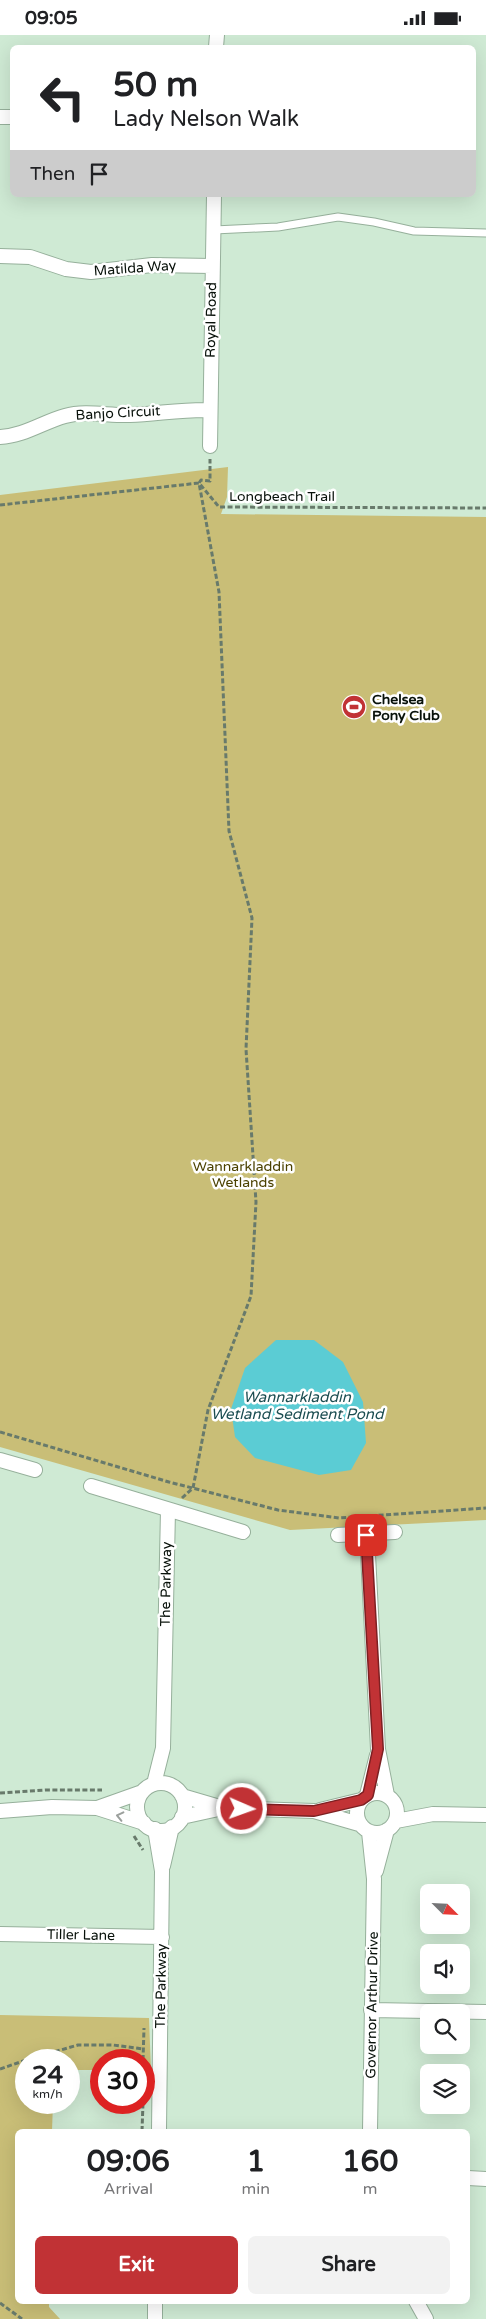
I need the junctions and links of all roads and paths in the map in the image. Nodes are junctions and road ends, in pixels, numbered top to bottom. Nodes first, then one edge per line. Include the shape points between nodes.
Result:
1 (214, 197) edge
2 (214, 230) junction
3 (486, 233) edge
4 (0, 256) edge
5 (212, 266) junction
6 (210, 411) junction
7 (0, 437) edge
8 (210, 446) joint
9 (199, 483) junction
10 (0, 505) edge
11 (486, 509) edge
12 (0, 1432) edge
13 (0, 1460) edge
14 (35, 1470) dead end
15 (91, 1486) dead end
16 (193, 1488) junction
17 (486, 1508) edge
18 (168, 1510) junction
19 (243, 1531) dead end
20 (395, 1533) dead end
21 (338, 1535) dead end
22 (366, 1535) junction
23 (163, 1748) junction
24 (378, 1749) junction
25 (154, 1784) junction
26 (108, 1790) dead end
27 (178, 1791) junction
28 (142, 1792) junction
29 (0, 1793) edge
30 (364, 1797) junction
31 (391, 1800) junction
32 (97, 1808) junction
33 (224, 1808) junction
34 (0, 1811) edge
35 (314, 1811) junction
36 (433, 1814) junction
37 (486, 1815) edge
38 (177, 1822) junction
39 (149, 1826) junction
40 (392, 1826) junction
41 (364, 1828) junction
42 (132, 1834) dead end
43 (146, 1856) dead end
44 (162, 1871) junction
45 (374, 1879) junction
46 (0, 1933) edge
47 (162, 1937) junction
48 (371, 2010) junction
49 (486, 2012) edge
50 (64, 2049) edge
51 (160, 2051) junction
52 (15, 2064) edge
53 (0, 2069) edge
54 (143, 2114) edge
55 (142, 2129) edge
56 (159, 2129) edge
57 (370, 2129) edge
58 (470, 2178) edge
59 (486, 2179) edge
60 (0, 2303) edge
61 (155, 2304) edge
62 (418, 2304) edge
63 (22, 2319) edge
64 (155, 2319) edge
65 (426, 2319) edge

1 - 2 street, Royal Road
2 - 3 lane via 278,227 338,217 414,231
2 - 5 street, Royal Road
4 - 5 street, Matilda Way via 30,257 66,269 90,272 152,265
5 - 6 street, Royal Road
6 - 7 street, Banjo Circuit via 66,416 12,436
6 - 8 street, Royal Road
8 - 9 path via 210,481
9 - 10 path
9 - 11 path, Longbeach Trail via 219,507
9 - 16 path via 219,592 228,831 252,919 246,1049 256,1202 251,1296 208,1410
12 - 16 path
13 - 14 street
15 - 18 street
16 - 17 path via 278,1510 338,1518
18 - 19 street
18 - 23 street, The Parkway
20 - 22 street
21 - 22 street
22 - 24 street
23 - 25 street, The Parkway
23 - 27 street, The Parkway
24 - 30 street
24 - 31 street
25 - 27 street via 167,1784
25 - 28 street
26 - 29 path
27 - 33 street
27 - 38 street, The Parkway via 184,1803
28 - 32 street
28 - 39 street, The Parkway via 138,1811
30 - 31 street via 374,1793
30 - 35 street
30 - 41 street via 357,1812
31 - 36 street
31 - 40 street via 397,1815
32 - 34 street
39 -> 32 street
33 - 35 street
33 - 38 street
35 - 41 street
36 - 37 street
36 - 40 street
38 - 39 street via 167,1829
38 - 44 street, The Parkway
39 - 44 street, The Parkway
40 - 41 street via 381,1833
40 - 45 street, Governor Arthur Drive
41 - 45 street, Governor Arthur Drive
42 - 43 path
44 - 47 street, The Parkway
45 - 48 street, Governor Arthur Drive
46 - 47 street, Tiller Lane
47 - 51 street, The Parkway
48 - 49 street
48 - 57 street, Governor Arthur Drive
50 - 51 path via 78,2045 113,2045
51 - 56 street, The Parkway
52 - 53 path
54 - 55 path
58 - 59 street
60 - 63 path
61 - 64 street
62 - 65 street

